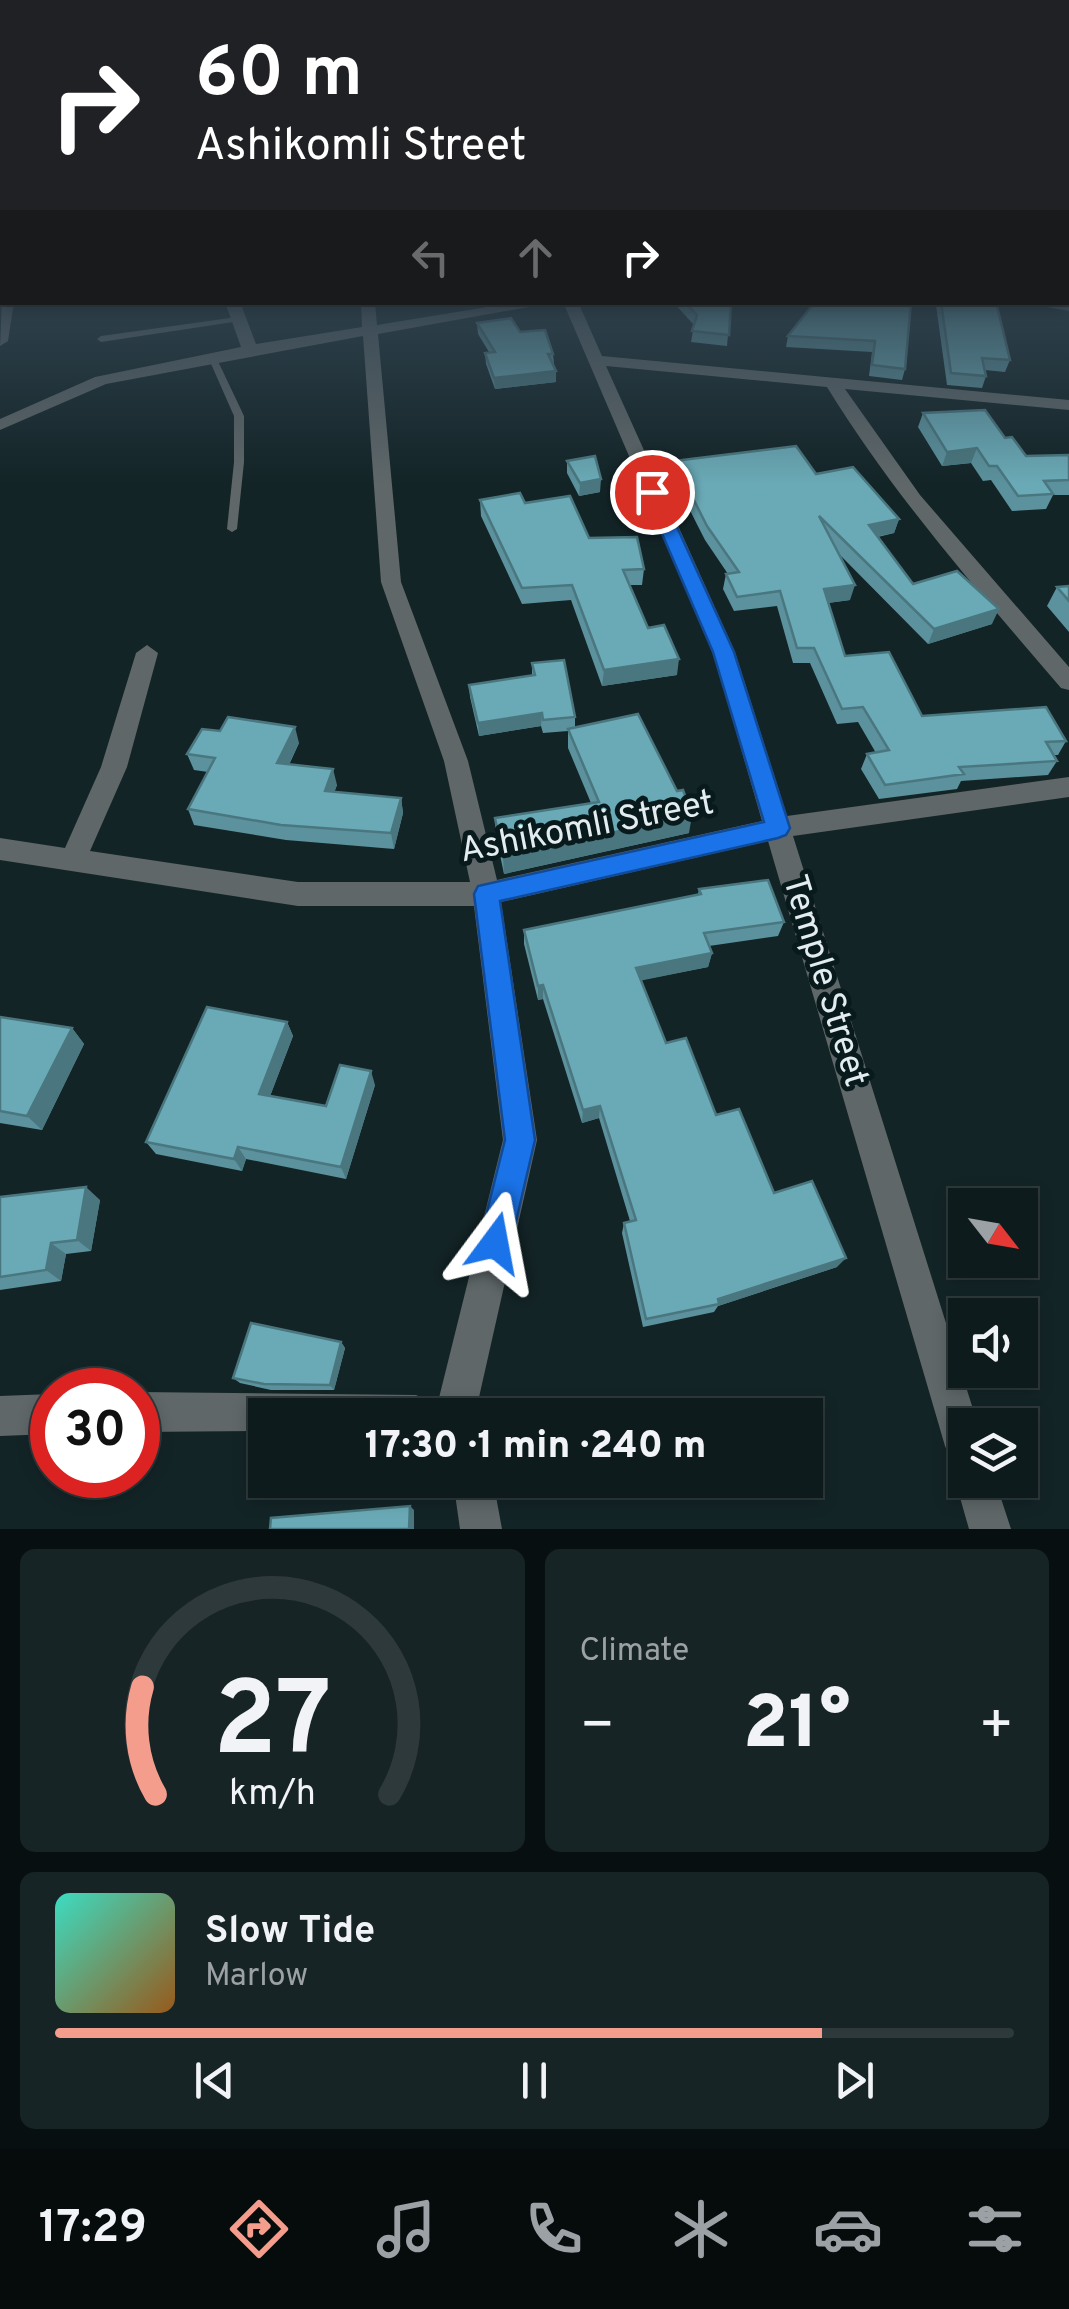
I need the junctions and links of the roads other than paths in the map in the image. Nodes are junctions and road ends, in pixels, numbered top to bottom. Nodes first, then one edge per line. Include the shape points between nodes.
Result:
1 (247, 342) edge
2 (301, 342) edge
3 (372, 342) edge
4 (587, 342) edge
5 (250, 350) junction
6 (212, 358) junction
7 (594, 360) junction
8 (832, 381) junction
9 (1069, 405) edge
10 (0, 425) edge
11 (232, 529) dead end
12 (148, 653) dead end
13 (1069, 682) edge
14 (1069, 787) edge
15 (778, 828) junction
16 (0, 849) edge
17 (73, 860) junction
18 (486, 894) junction
19 (459, 1398) edge
20 (954, 1408) edge
21 (248, 1411) edge
22 (160, 1412) edge
23 (30, 1415) edge
24 (0, 1416) edge
25 (470, 1498) edge
26 (475, 1498) edge
27 (981, 1498) edge
28 (467, 1529) edge
29 (481, 1529) edge
30 (990, 1529) edge

1 - 5 street
2 - 5 street
3 - 18 street via 391,582 456,761
4 - 7 street, Temple Street
5 - 6 street
6 - 10 street via 101,380
6 - 11 lane via 239,416
7 - 8 street
7 - 15 street, Temple Street via 724,652
8 - 9 street
8 - 13 street via 909,495
12 - 17 street via 114,768
14 - 15 street, Ashikomli Street
15 - 18 street, Ashikomli Street
15 - 20 street, Temple Street
16 - 17 street, Ashikomli Street
17 - 18 street, Ashikomli Street via 298,894
18 - 19 street via 520,1140
21 - 22 street
23 - 24 street
25 - 28 street
26 - 29 street
27 - 30 street

